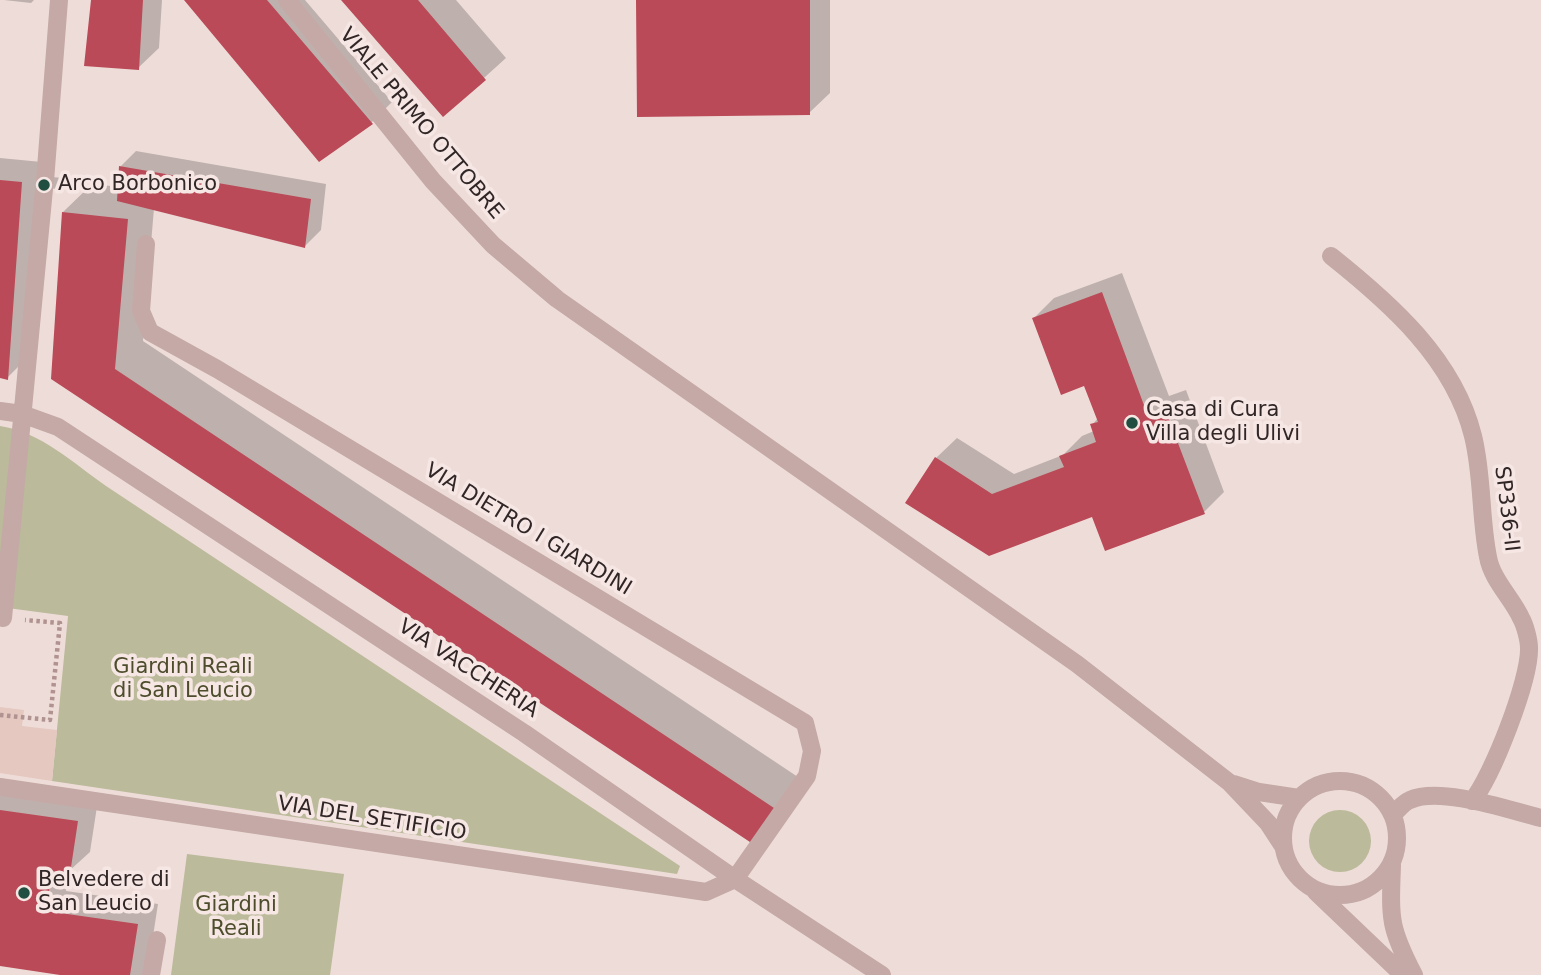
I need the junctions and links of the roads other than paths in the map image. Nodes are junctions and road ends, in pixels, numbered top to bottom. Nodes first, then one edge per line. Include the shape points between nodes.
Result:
1 (59, 0) edge
2 (287, 0) edge
3 (146, 244) dead end
4 (1331, 256) dead end
5 (0, 411) edge
6 (22, 414) junction
7 (3, 618) road end
8 (1230, 783) junction
9 (0, 787) edge
10 (1299, 798) junction
11 (1472, 801) junction
12 (1393, 814) junction
13 (1541, 818) edge
14 (1283, 846) junction
15 (1392, 865) junction
16 (734, 879) junction
17 (1314, 889) junction
18 (157, 940) dead end
19 (151, 975) edge
20 (882, 975) edge
21 (1403, 975) edge
22 (1414, 975) edge

1 - 6 street
2 - 8 street, VIALE PRIMO OTTOBRE via 433,181 493,245 557,299 1077,664
3 - 16 street, VIA DIETRO I GIARDINI via 141,311 150,332 804,723 812,751 807,776
4 - 11 street, SP336-II via 1392,304 1458,391 1473,436 1488,560 1522,618 1530,647 1525,677 1491,770
5 - 6 street, VIA VACCHERIA
6 - 7 street
6 - 16 street, VIA VACCHERIA via 58,427 524,733
8 - 10 street
8 - 14 street
9 - 16 street, VIA DEL SETIFICIO via 706,892
10 - 12 street via 1321,784 1347,781 1374,791
10 - 14 street via 1283,829
11 - 12 street via 1426,797 1409,800
11 - 13 street
12 - 15 street via 1398,831
14 - 17 street via 1299,878
15 - 17 street via 1366,890 1331,895
15 - 22 street via 1390,920
16 - 20 street, VIA VACCHERIA
17 - 21 street
18 - 19 street

